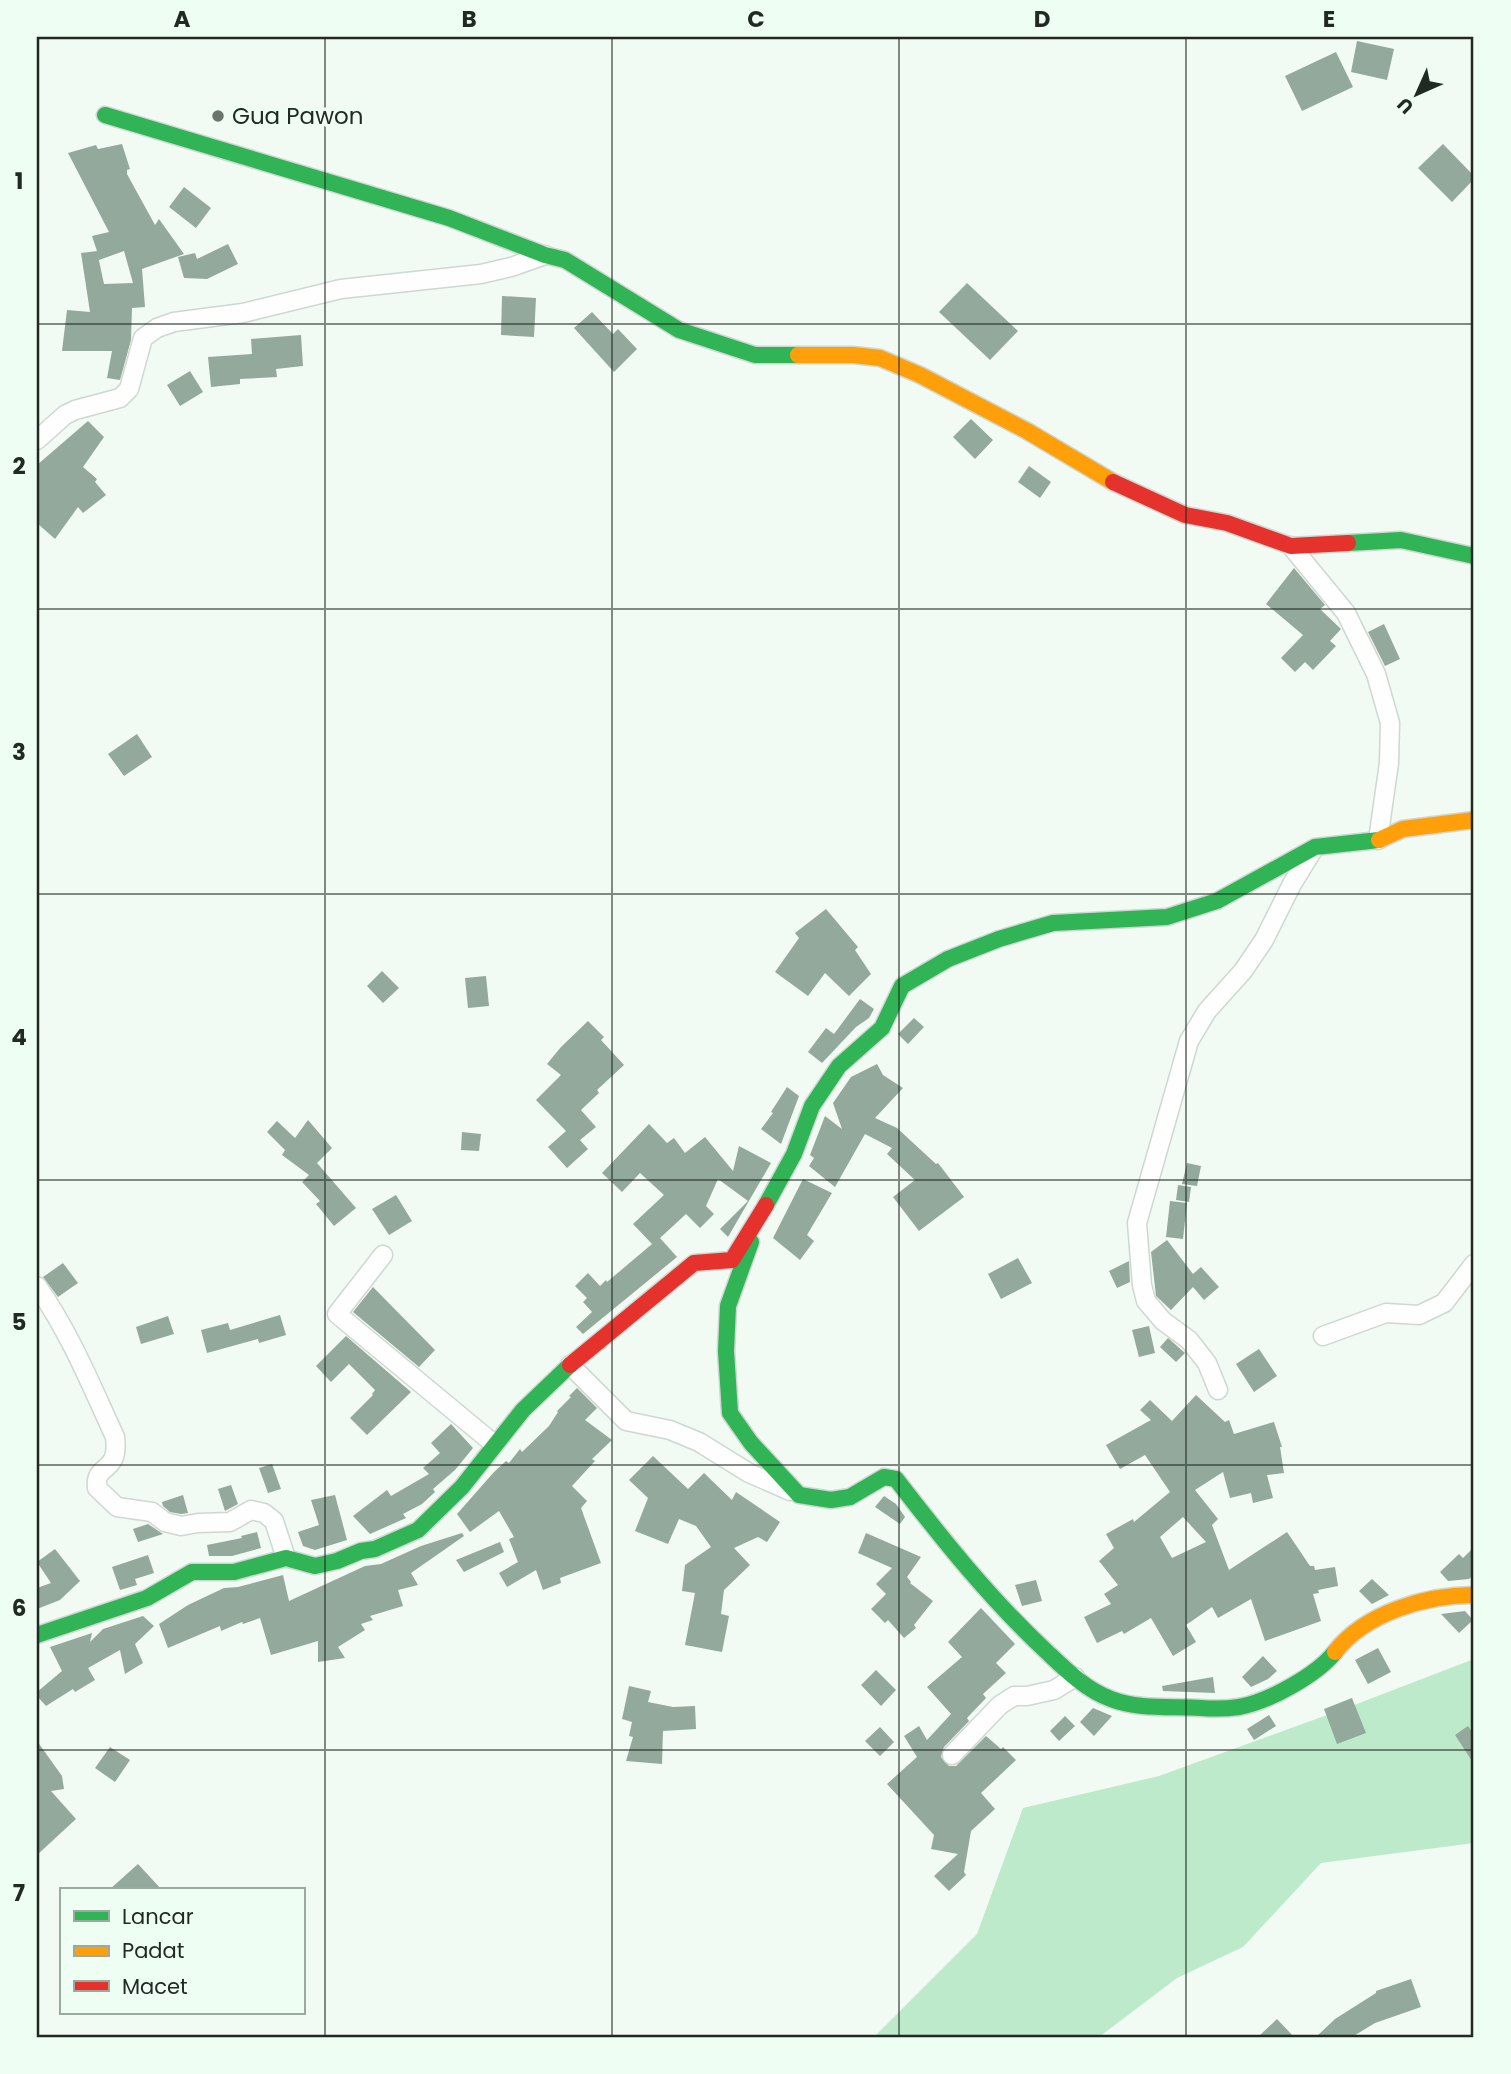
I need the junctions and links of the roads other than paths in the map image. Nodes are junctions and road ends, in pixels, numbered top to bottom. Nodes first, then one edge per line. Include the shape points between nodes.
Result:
1 (105, 115) dead end
2 (545, 255) junction
3 (37, 440) edge
4 (1291, 546) junction
5 (1474, 556) edge
6 (1474, 820) edge
7 (1378, 840) junction
8 (1315, 847) junction
9 (761, 1214) junction
10 (383, 1255) dead end
11 (1474, 1264) edge
12 (37, 1286) edge
13 (1323, 1336) dead end
14 (570, 1365) junction
15 (1218, 1390) dead end
16 (494, 1444) junction
17 (799, 1495) junction
18 (286, 1558) junction
19 (1474, 1595) edge
20 (37, 1635) edge
21 (1075, 1677) junction
22 (952, 1755) dead end

1 - 2 street via 449,218
2 - 3 street via 481,274 341,289 157,328 143,338 129,389 120,398 65,415
2 - 4 street via 565,260 679,330 755,355 880,358 1027,431 1156,504
4 - 5 street via 1401,540
4 - 7 street via 1346,613 1376,674 1390,723
6 - 7 street via 1403,829
7 - 8 street
8 - 9 street via 1217,901 1167,917 1053,923 948,959 902,986 882,1028 839,1066 812,1107 794,1154
8 - 15 street via 1244,971 1208,1011 1189,1041 1137,1223 1146,1301 1189,1340 1207,1363
9 - 14 street via 732,1260 694,1263
9 - 17 street via 728,1306 730,1413
10 - 16 street via 337,1314
11 - 13 street via 1444,1303 1419,1315 1386,1313
12 - 18 street via 70,1340 115,1437 114,1461 96,1479 97,1488 117,1507 152,1512 164,1522 181,1526 230,1522 251,1510 264,1513 274,1521
14 - 16 street
14 - 17 street via 626,1421 670,1430 699,1442 749,1473
16 - 18 street via 462,1487 418,1530 375,1549 315,1566
17 - 21 street via 831,1500 850,1497 884,1477 896,1479 965,1568 1013,1621
18 - 20 street via 234,1572 191,1572 147,1598
19 - 21 street via 1461,1594 1371,1620 1348,1637 1327,1662 1244,1706 1223,1709 1119,1702
21 - 22 street via 1054,1690 1014,1696

